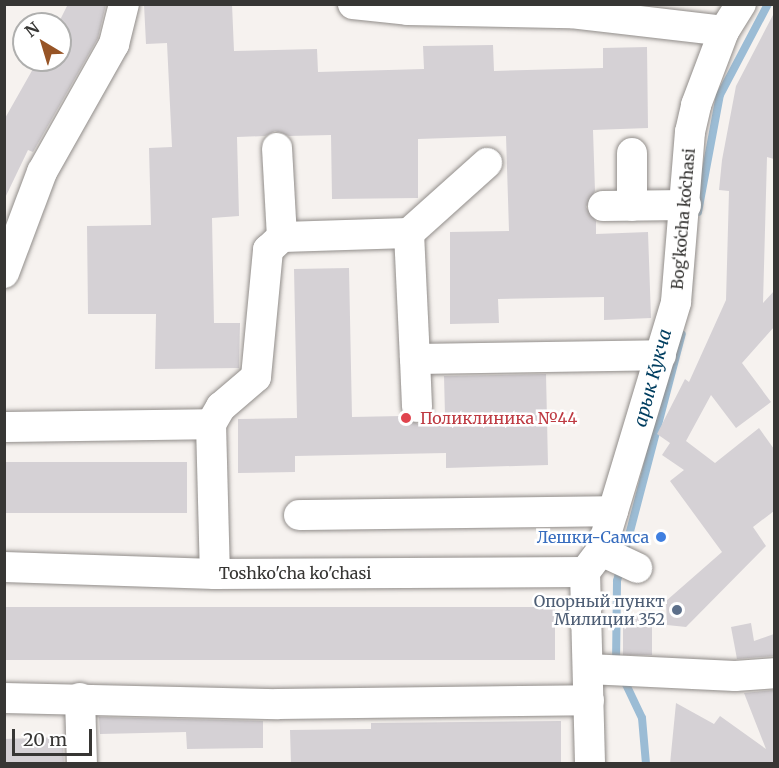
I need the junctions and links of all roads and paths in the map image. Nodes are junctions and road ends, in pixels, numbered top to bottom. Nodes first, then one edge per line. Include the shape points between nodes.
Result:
1 (124, 4) edge
2 (353, 4) edge
3 (741, 4) edge
4 (572, 9) edge
5 (724, 31) junction
6 (277, 148) dead end
7 (632, 153) dead end
8 (487, 163) dead end
9 (686, 206) junction
10 (409, 233) junction
11 (282, 237) junction
12 (4, 273) edge
13 (661, 355) junction
14 (415, 359) junction
15 (417, 407) dead end
16 (211, 424) junction
17 (4, 427) edge
18 (613, 511) junction
19 (298, 514) dead end
20 (593, 561) junction
21 (4, 567) edge
22 (637, 568) dead end
23 (215, 574) junction
24 (588, 669) junction
25 (774, 673) edge
26 (4, 698) edge
27 (80, 698) junction
28 (589, 700) junction
29 (82, 764) edge
30 (590, 764) edge

1 - 12 street via 114,44 42,172
2 - 4 street via 408,10
3 - 5 street, Bogʻkoʻcha koʻchasi
4 - 5 street
5 - 9 street, Bogʻkoʻcha koʻchasi via 692,118
6 - 11 street
7 - 9 street via 618,206
8 - 10 street
9 - 13 street, Bogʻkoʻcha koʻchasi via 676,302
10 - 11 street
10 - 14 street
11 - 16 street via 267,250 256,377 221,407
13 - 14 street
13 - 18 street, Bogʻkoʻcha koʻchasi
14 - 15 street
16 - 17 street
16 - 23 street
18 - 19 street
18 - 20 street, Bogʻkoʻcha koʻchasi
20 - 22 street
20 - 23 street, Toshko'cha ko'chasi
20 - 24 street, Bogʻkoʻcha koʻchasi
21 - 23 street, Toshko'cha ko'chasi
24 - 25 street via 735,676
24 - 28 street, Bogʻkoʻcha koʻchasi
26 - 27 street
27 - 28 street via 278,704
27 - 29 street
28 - 30 street, Bogʻkoʻcha koʻchasi

